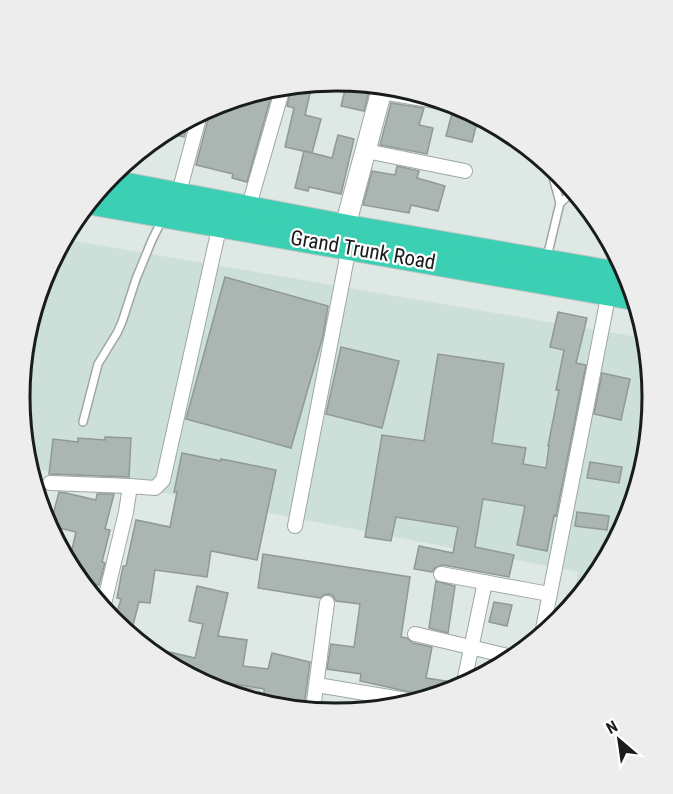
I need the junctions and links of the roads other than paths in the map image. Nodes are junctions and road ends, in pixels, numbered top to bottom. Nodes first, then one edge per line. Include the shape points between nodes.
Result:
1 (381, 94) edge
2 (281, 95) edge
3 (197, 124) edge
4 (366, 151) junction
5 (465, 171) dead end
6 (554, 181) edge
7 (115, 185) edge
8 (568, 196) edge
9 (100, 202) edge
10 (560, 203) junction
11 (171, 205) junction
12 (248, 209) junction
13 (220, 224) junction
14 (347, 237) junction
15 (545, 262) junction
16 (618, 275) edge
17 (621, 294) edge
18 (83, 422) dead end
19 (50, 483) dead end
20 (130, 486) junction
21 (295, 526) dead end
22 (441, 574) dead end
23 (485, 582) junction
24 (549, 594) junction
25 (105, 598) edge
26 (327, 603) dead end
27 (544, 622) edge
28 (415, 634) dead end
29 (471, 649) junction
30 (502, 655) edge
31 (466, 675) edge
32 (317, 685) junction
33 (395, 698) edge
34 (314, 703) edge

1 - 4 street
2 - 12 street
3 - 11 street
4 - 5 street
4 - 14 street
6 - 10 lane
7 - 11 highway, Grand Trunk Road
8 - 10 lane
9 - 11 highway, Grand Trunk Road
10 - 15 lane
11 - 12 highway, Grand Trunk Road
11 - 13 highway, Grand Trunk Road
11 - 18 lane via 148,250 117,333 98,363
12 - 14 highway, Grand Trunk Road
13 - 14 highway, Grand Trunk Road
13 - 20 street via 163,480 155,488
14 - 15 highway, Grand Trunk Road
14 - 17 highway, Grand Trunk Road
14 - 21 street
15 - 16 highway, Grand Trunk Road
17 - 24 street
19 - 20 street
20 - 25 street
22 - 23 street
23 - 24 street
23 - 29 street
24 - 27 street
26 - 32 street
28 - 29 street
29 - 30 street
29 - 31 street
32 - 33 street
32 - 34 street

